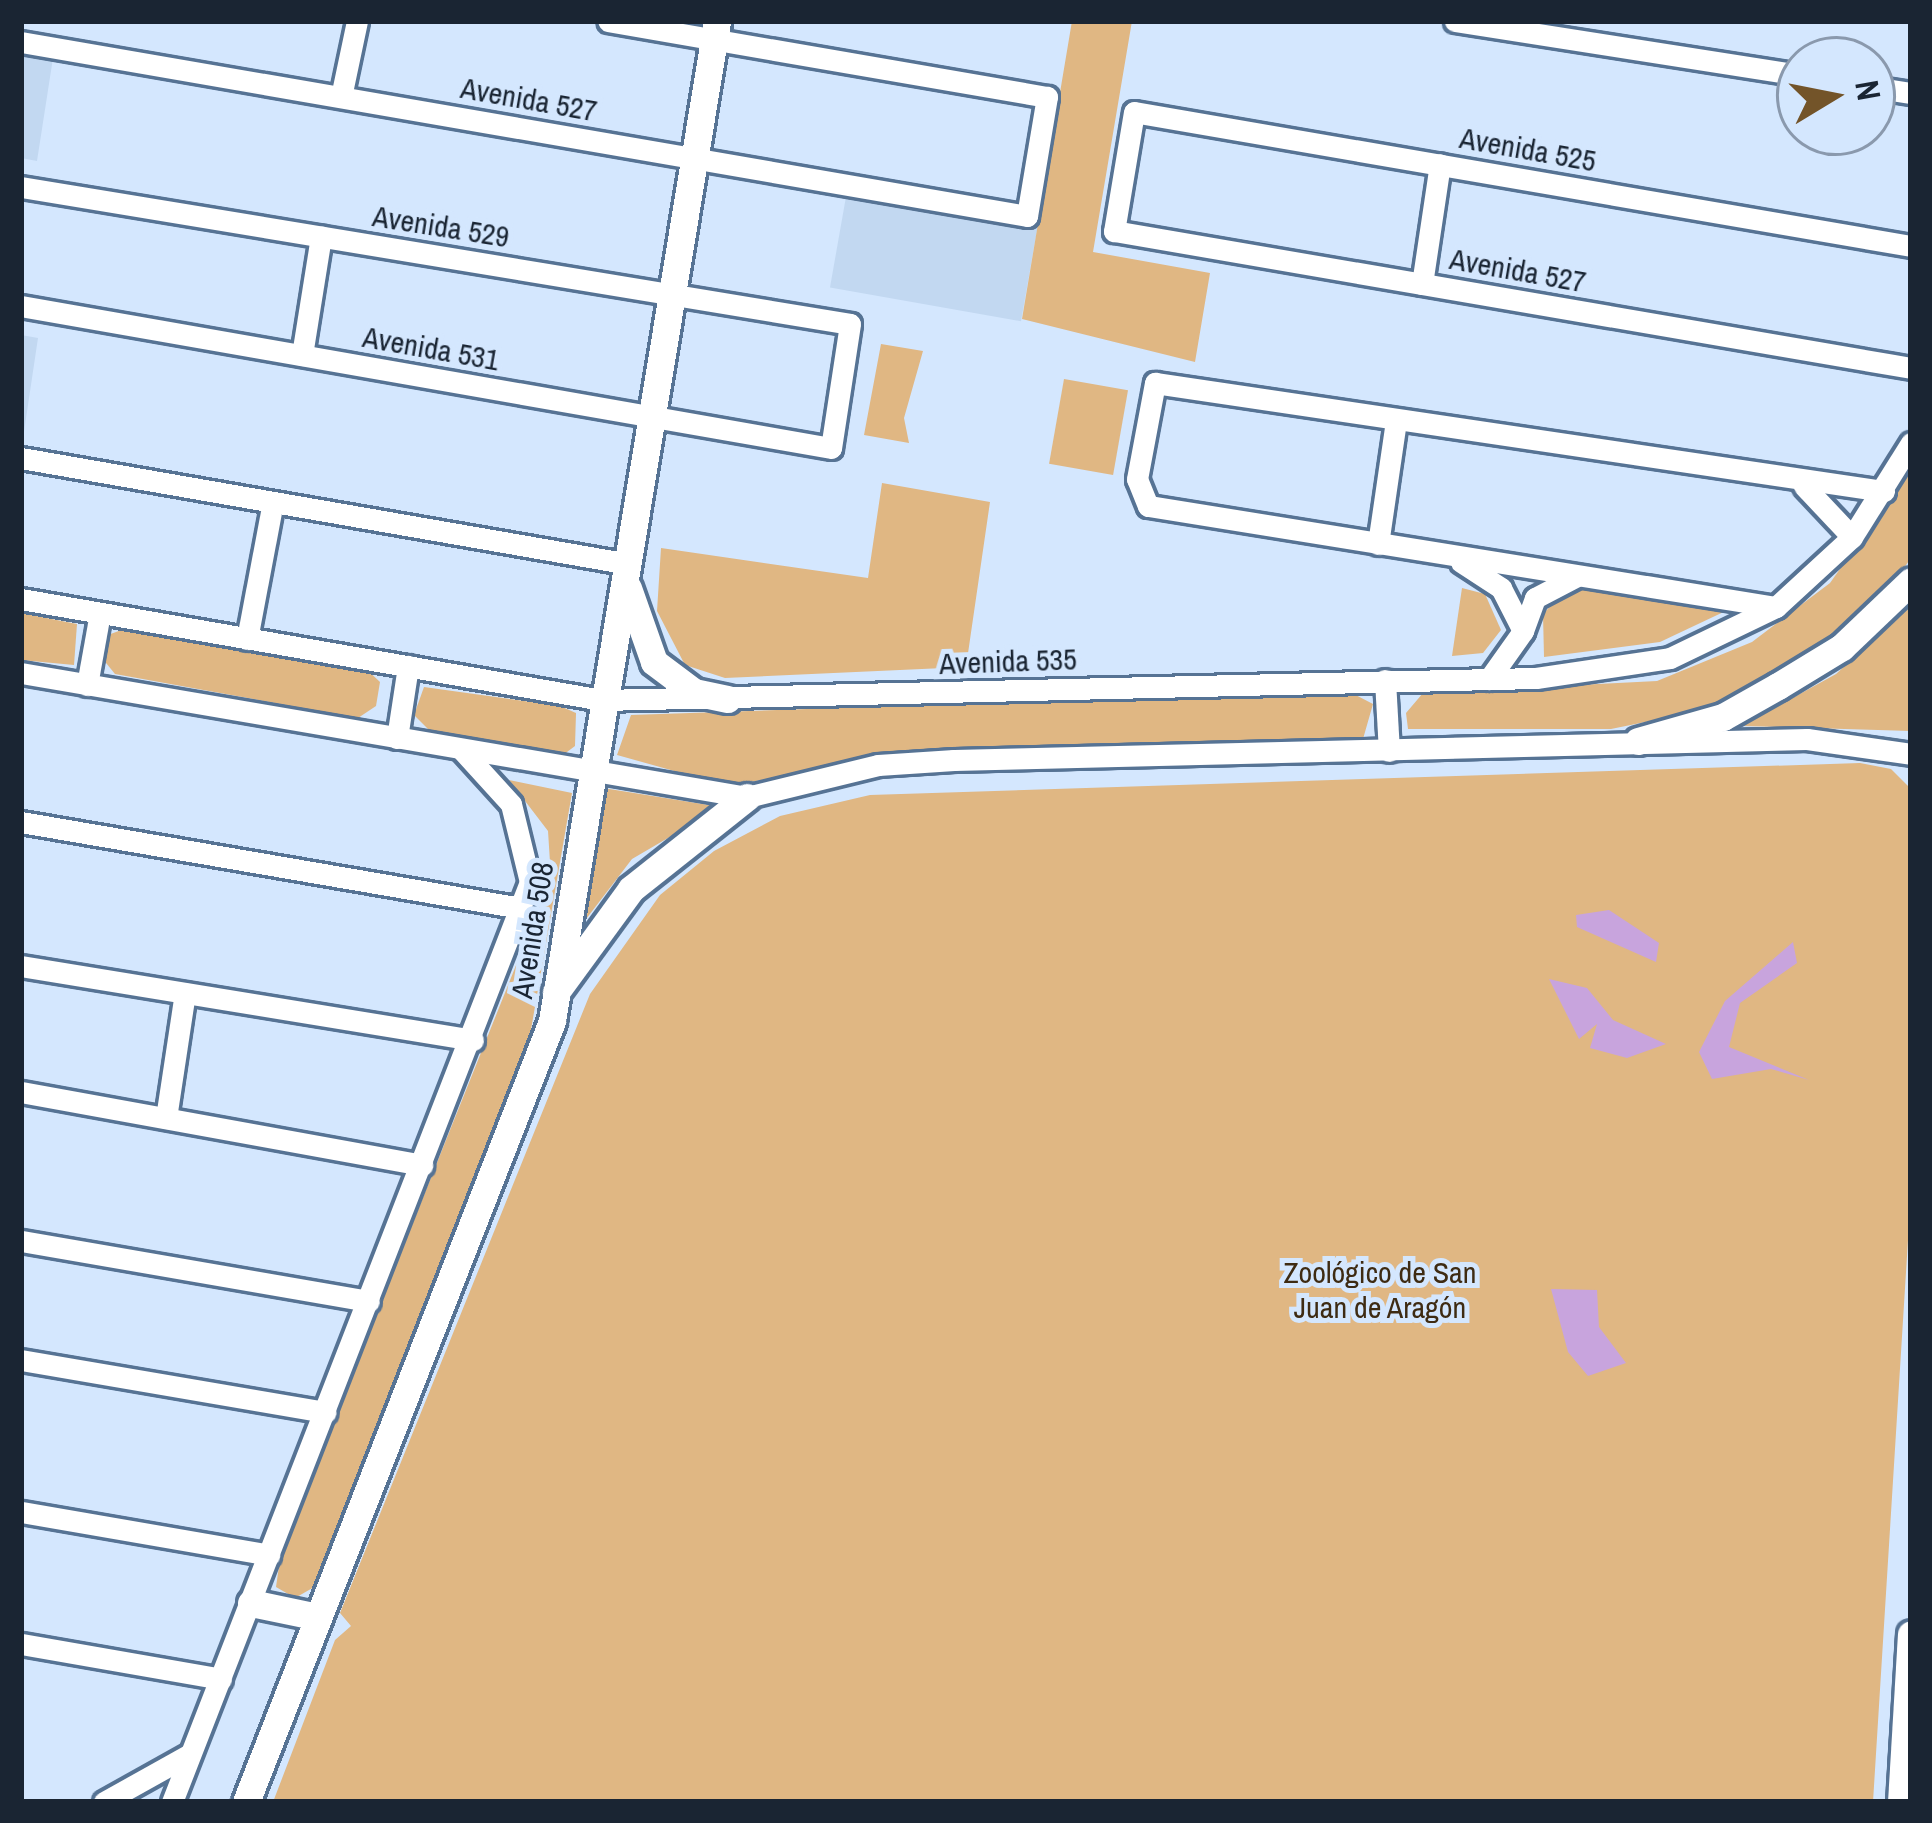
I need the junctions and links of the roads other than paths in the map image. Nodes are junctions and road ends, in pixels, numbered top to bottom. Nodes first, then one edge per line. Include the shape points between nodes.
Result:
1 (357, 21) edge
2 (609, 21) edge
3 (1465, 22) edge
4 (716, 30) edge
5 (21, 41) edge
6 (1776, 71) edge
7 (341, 97) junction
8 (696, 158) junction
9 (1440, 164) junction
10 (21, 187) edge
11 (1114, 230) joint
12 (321, 237) junction
13 (1911, 246) edge
14 (1422, 284) junction
15 (672, 294) junction
16 (21, 306) edge
17 (302, 356) junction
18 (1911, 368) edge
19 (651, 417) junction
20 (1396, 420) junction
21 (1911, 443) edge
22 (831, 448) joint
23 (21, 458) edge
24 (1803, 485) junction
25 (1884, 491) junction
26 (273, 502) junction
27 (1852, 537) junction
28 (1378, 544) junction
29 (1450, 556) junction
30 (625, 563) junction
31 (1578, 575) junction
32 (1911, 581) edge
33 (21, 599) edge
34 (1776, 607) junction
35 (100, 613) junction
36 (1522, 632) junction
37 (248, 639) junction
38 (407, 666) junction
39 (21, 674) edge
40 (1489, 679) junction
41 (1385, 680) junction
42 (87, 685) junction
43 (727, 698) junction
44 (602, 700) junction
45 (397, 738) junction
46 (1638, 741) junction
47 (461, 749) junction
48 (1388, 751) junction
49 (1911, 754) edge
50 (590, 771) junction
51 (747, 797) junction
52 (21, 822) edge
53 (521, 908) junction
54 (21, 966) edge
55 (556, 992) junction
56 (185, 993) junction
57 (473, 1040) junction
58 (21, 1092) edge
59 (166, 1118) junction
60 (422, 1165) junction
61 (21, 1241) edge
62 (369, 1301) junction
63 (21, 1360) edge
64 (326, 1412) junction
65 (21, 1512) edge
66 (269, 1555) junction
67 (251, 1603) junction
68 (319, 1617) junction
69 (1911, 1634) edge
70 (21, 1644) edge
71 (221, 1679) junction
72 (191, 1754) junction
73 (104, 1802) edge
74 (172, 1802) edge
75 (246, 1802) edge
76 (1901, 1802) edge

1 - 7 street
2 - 4 street
3 - 6 street
4 - 8 main road, Avenida 508
4 - 8 street, Avenida 527 via 1047,97 1027,216
5 - 7 street, Avenida 527
7 - 8 street, Avenida 527
8 - 15 main road, Avenida 508
9 - 11 street, Avenida 525 via 1134,112
9 - 13 street, Avenida 525
9 - 14 street
10 - 12 street, Avenida 529
11 - 14 street, Avenida 527
12 - 15 street, Avenida 529
12 - 17 street
14 - 18 street, Avenida 527
15 - 19 main road, Avenida 508
15 - 22 street, Avenida 529 via 850,324
16 - 17 street, Avenida 531
17 - 19 street, Avenida 531
19 - 22 street, Avenida 531
19 - 30 main road, Avenida 508
20 - 24 street
20 - 28 street
20 - 28 street via 1161,379 1137,479 1143,502
21 - 25 street, Avenida 535
23 - 26 street
24 - 25 street
24 - 27 street
25 - 27 street, Avenida 535
26 - 30 street
26 - 37 street
27 - 34 street, Avenida 535
28 - 29 street
29 - 31 street
29 - 36 street via 1502,588
30 - 43 main road via 631,619 654,662 694,692
30 - 44 main road, Avenida 508
31 - 34 street
31 - 36 street via 1535,598
32 - 46 main road via 1842,647 1778,686 1723,717
33 - 35 street, Avenida 535
34 - 40 street, Avenida 535 via 1654,662
35 - 37 street, Avenida 535
35 - 42 street
36 - 40 street
37 - 38 street, Avenida 535
38 - 44 street, Avenida 535
38 - 45 street
39 - 42 street
40 - 41 street, Avenida 535
41 - 43 street, Avenida 535
41 - 48 street
42 - 45 street
43 - 44 street, Avenida 535
44 - 50 main road, Avenida 508
45 - 47 street
46 - 48 street
46 - 49 street via 1867,741
47 - 50 street
47 - 53 street, Avenida 508 via 526,835
48 - 51 street via 878,765
50 - 51 street
50 - 55 main road, Avenida 508
51 - 55 main road via 631,890
52 - 53 street
53 - 57 street, Avenida 508
54 - 56 street
55 - 68 main road, Avenida 508
56 - 57 street
56 - 59 street
57 - 60 street, Avenida 508
58 - 59 street
59 - 60 street
60 - 62 street, Avenida 508
61 - 62 street
62 - 64 street, Avenida 508
63 - 64 street
64 - 66 street, Avenida 508
65 - 66 street
66 - 67 street, Avenida 508
67 - 68 main road
67 - 71 street, Avenida 508
68 - 75 main road, Avenida 508
69 - 76 main road
70 - 71 street
71 - 72 street, Avenida 508
72 - 73 street
72 - 74 street, Avenida 508

